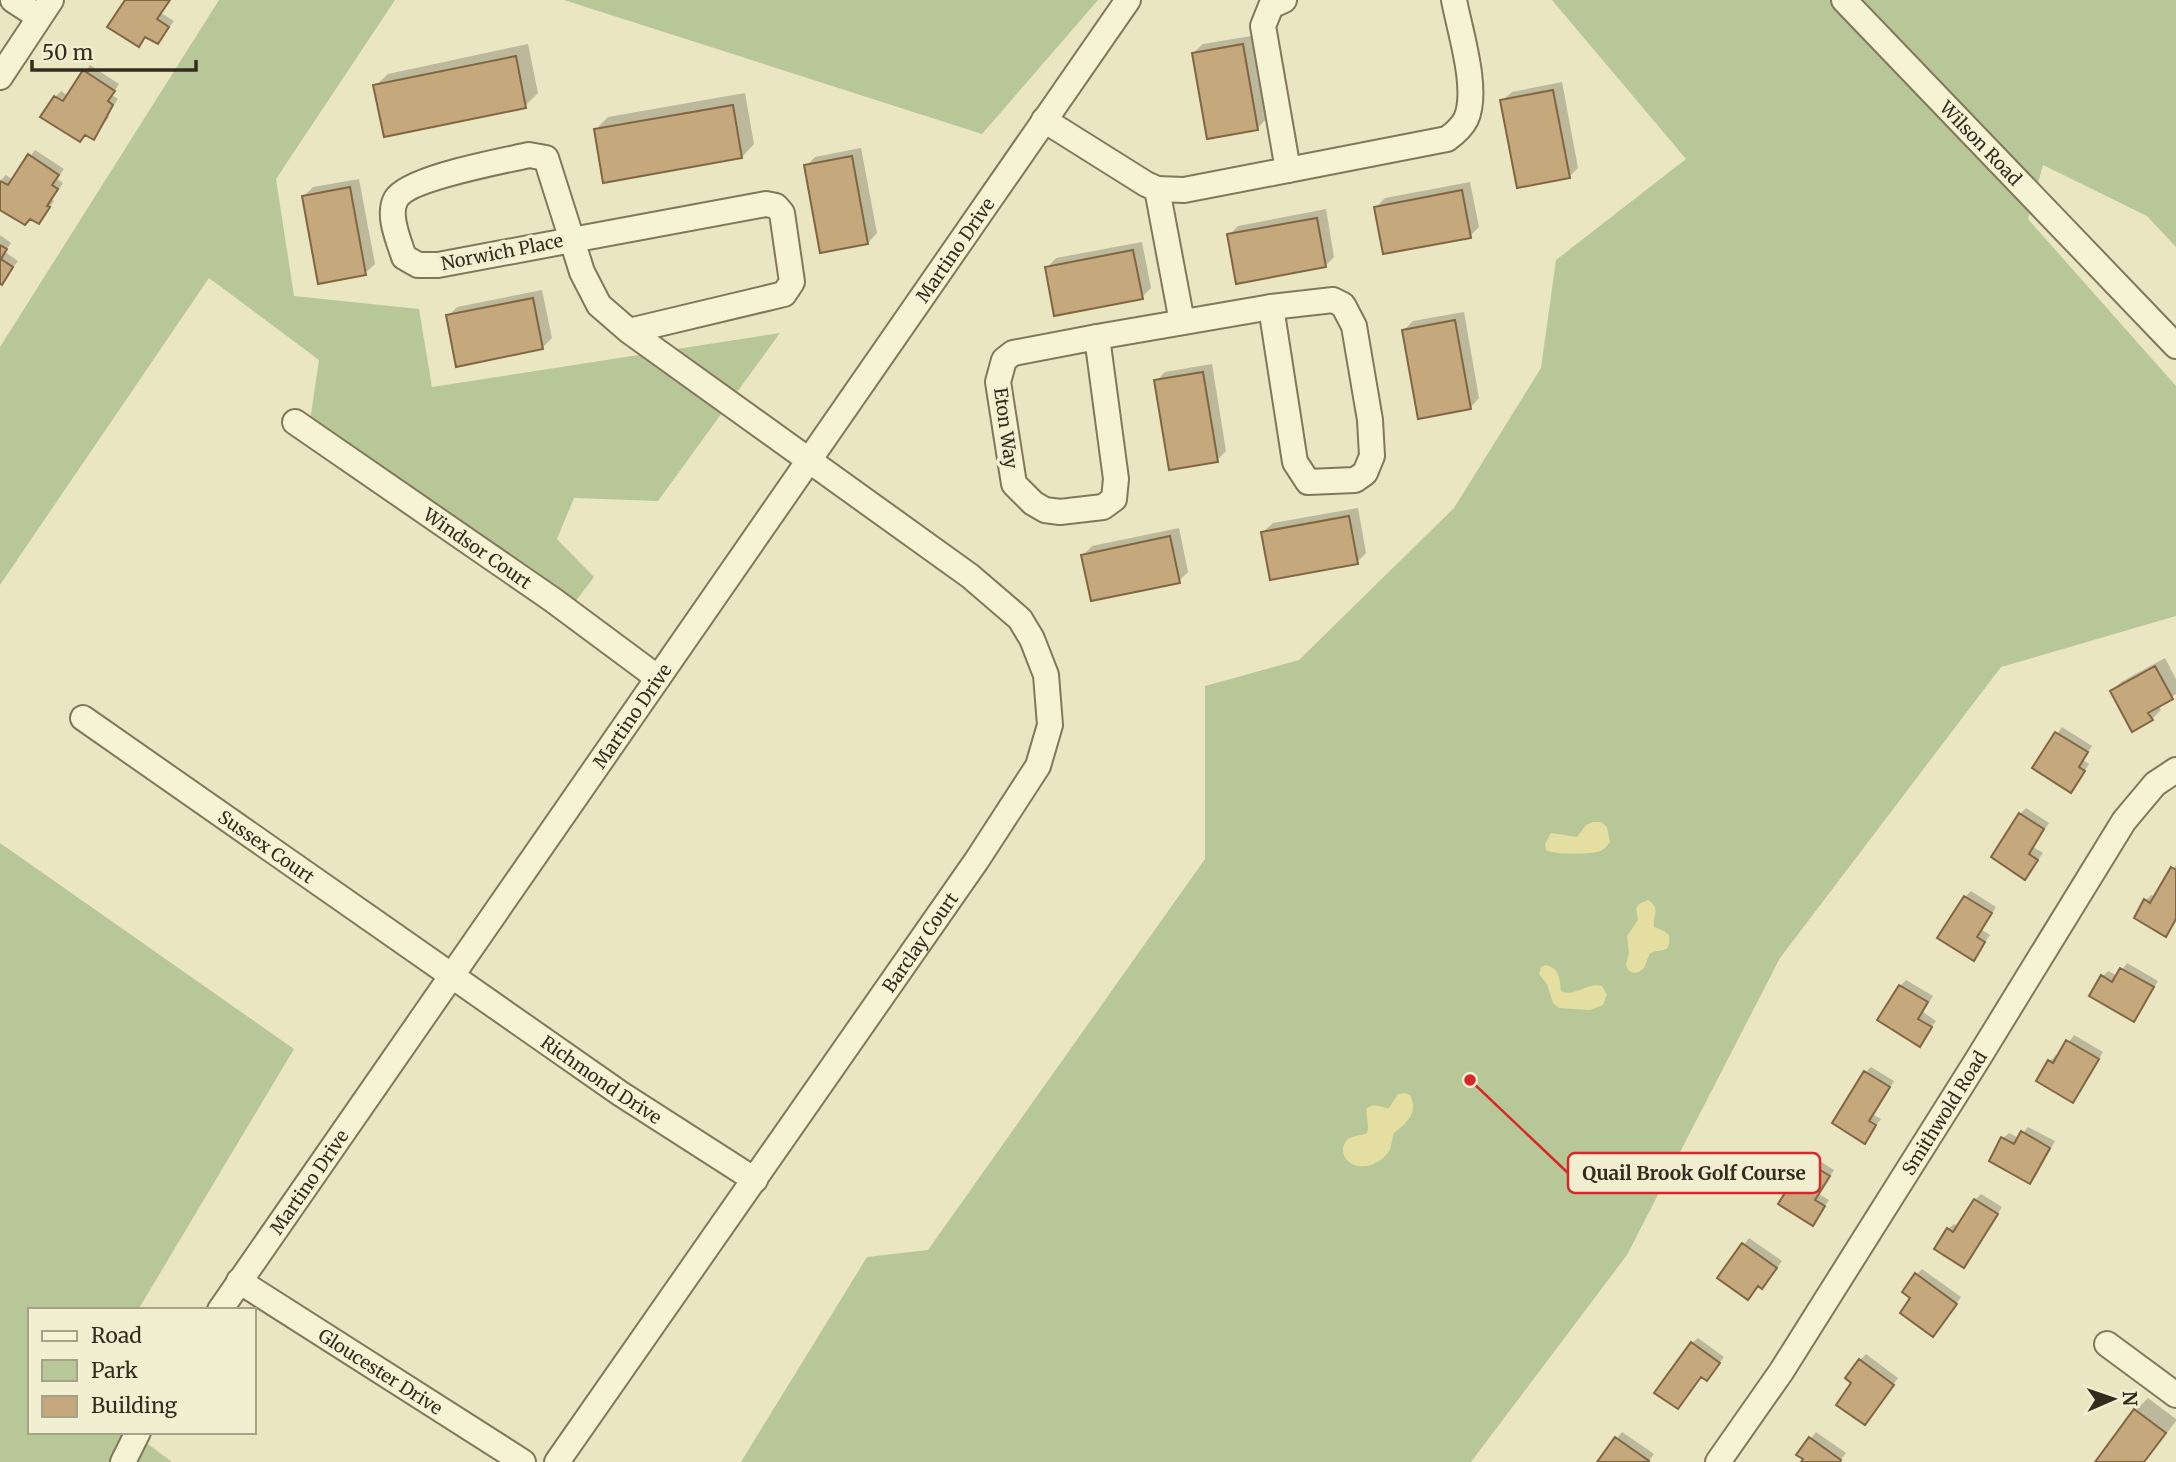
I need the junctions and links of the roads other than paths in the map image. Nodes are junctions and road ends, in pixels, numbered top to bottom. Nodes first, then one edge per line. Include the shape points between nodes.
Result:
1 (13, 0) edge
2 (1128, 0) edge
3 (1284, 0) edge
4 (1454, 0) edge
5 (1844, 0) edge
6 (45, 9) edge
7 (0, 77) edge
8 (1044, 120) junction
9 (1288, 170) junction
10 (1157, 189) junction
11 (572, 240) junction
12 (1271, 307) junction
13 (1182, 322) junction
14 (629, 331) junction
15 (1097, 337) junction
16 (2176, 346) edge
17 (295, 422) dead end
18 (809, 458) junction
19 (658, 678) junction
20 (83, 718) dead end
21 (2176, 770) edge
22 (451, 975) junction
23 (755, 1180) junction
24 (239, 1281) junction
25 (221, 1308) edge
26 (2108, 1344) dead end
27 (2176, 1395) edge
28 (137, 1434) edge
29 (123, 1462) edge
30 (523, 1462) edge
31 (557, 1462) edge
32 (1718, 1462) edge

1 - 6 street
2 - 8 street, Martino Drive
3 - 9 street via 1271,6 1263,26
4 - 9 street via 1472,90 1466,119 1456,132 1447,139
5 - 16 street, Wilson Road
6 - 7 street
8 - 10 street
8 - 18 street, Martino Drive
9 - 10 street via 1184,190
10 - 13 street
11 - 11 street, Norwich Place via 546,158 529,155 436,177 404,189 394,201 393,221 404,257 418,265
11 - 14 street, Norwich Place via 599,304
11 - 14 street, Norwich Place via 766,204 776,206 782,214 792,282 784,294
12 - 12 street, Eton Way via 1333,300 1343,305 1354,327 1372,456 1365,473 1355,480 1308,482 1295,462
12 - 13 street, Eton Way
13 - 15 street, Eton Way
14 - 18 street, Norwich Place
15 - 15 street, Eton Way via 1013,353 1004,360 998,382 1014,484 1045,510 1103,507 1114,499 1116,479
17 - 19 street, Windsor Court
18 - 19 street, Martino Drive
18 - 23 street, Barclay Court via 970,576 1020,619 1046,676 1050,725 1038,766
19 - 22 street, Martino Drive
20 - 22 street, Sussex Court
21 - 32 street, Smithwold Road via 2155,784 2124,821 1781,1372
22 - 23 street, Richmond Drive via 621,1094
22 - 24 street, Martino Drive
23 - 31 street, Barclay Court
24 - 25 street, Martino Drive
24 - 30 street, Gloucester Drive
26 - 27 street
28 - 29 street

